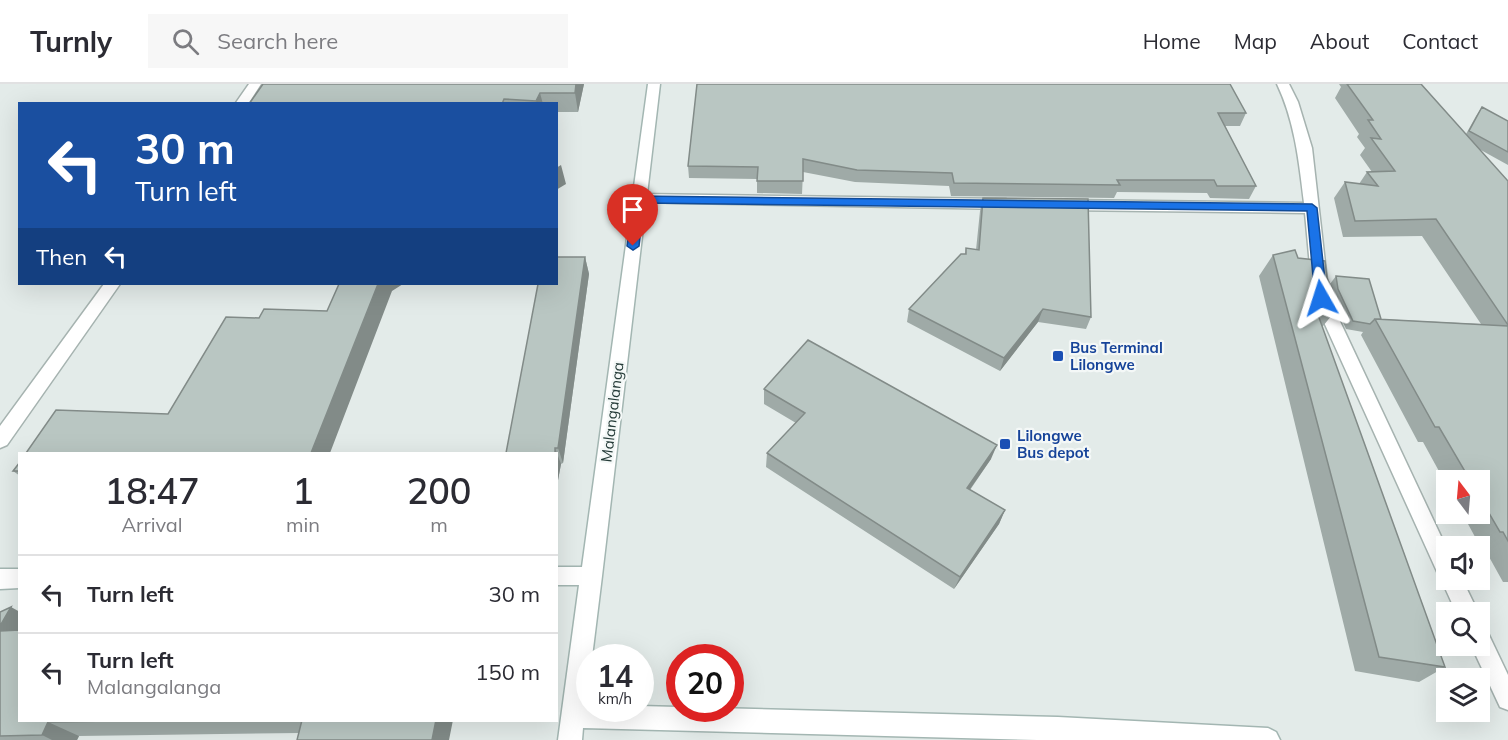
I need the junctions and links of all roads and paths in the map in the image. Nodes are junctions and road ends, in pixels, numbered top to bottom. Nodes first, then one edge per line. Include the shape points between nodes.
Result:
1 (255, 84) edge
2 (654, 84) edge
3 (1283, 84) edge
4 (242, 102) edge
5 (639, 199) junction
6 (1017, 204) edge
7 (1052, 205) edge
8 (1312, 208) junction
9 (111, 285) edge
10 (0, 440) edge
11 (1436, 548) edge
12 (558, 576) edge
13 (592, 576) junction
14 (18, 578) edge
15 (0, 579) edge
16 (1488, 656) edge
17 (1508, 699) edge
18 (573, 716) junction
19 (570, 740) edge
20 (1268, 740) edge

1 - 4 street
2 - 5 street, Malangalanga
3 - 8 street via 1305,148
5 - 6 street
5 - 13 street, Malangalanga
7 - 8 street
8 - 11 street via 1321,298
9 - 10 street
12 - 13 street
13 - 18 street, Malangalanga
14 - 15 street
16 - 17 street
18 - 19 street, Malangalanga
18 - 20 street via 1058,729

